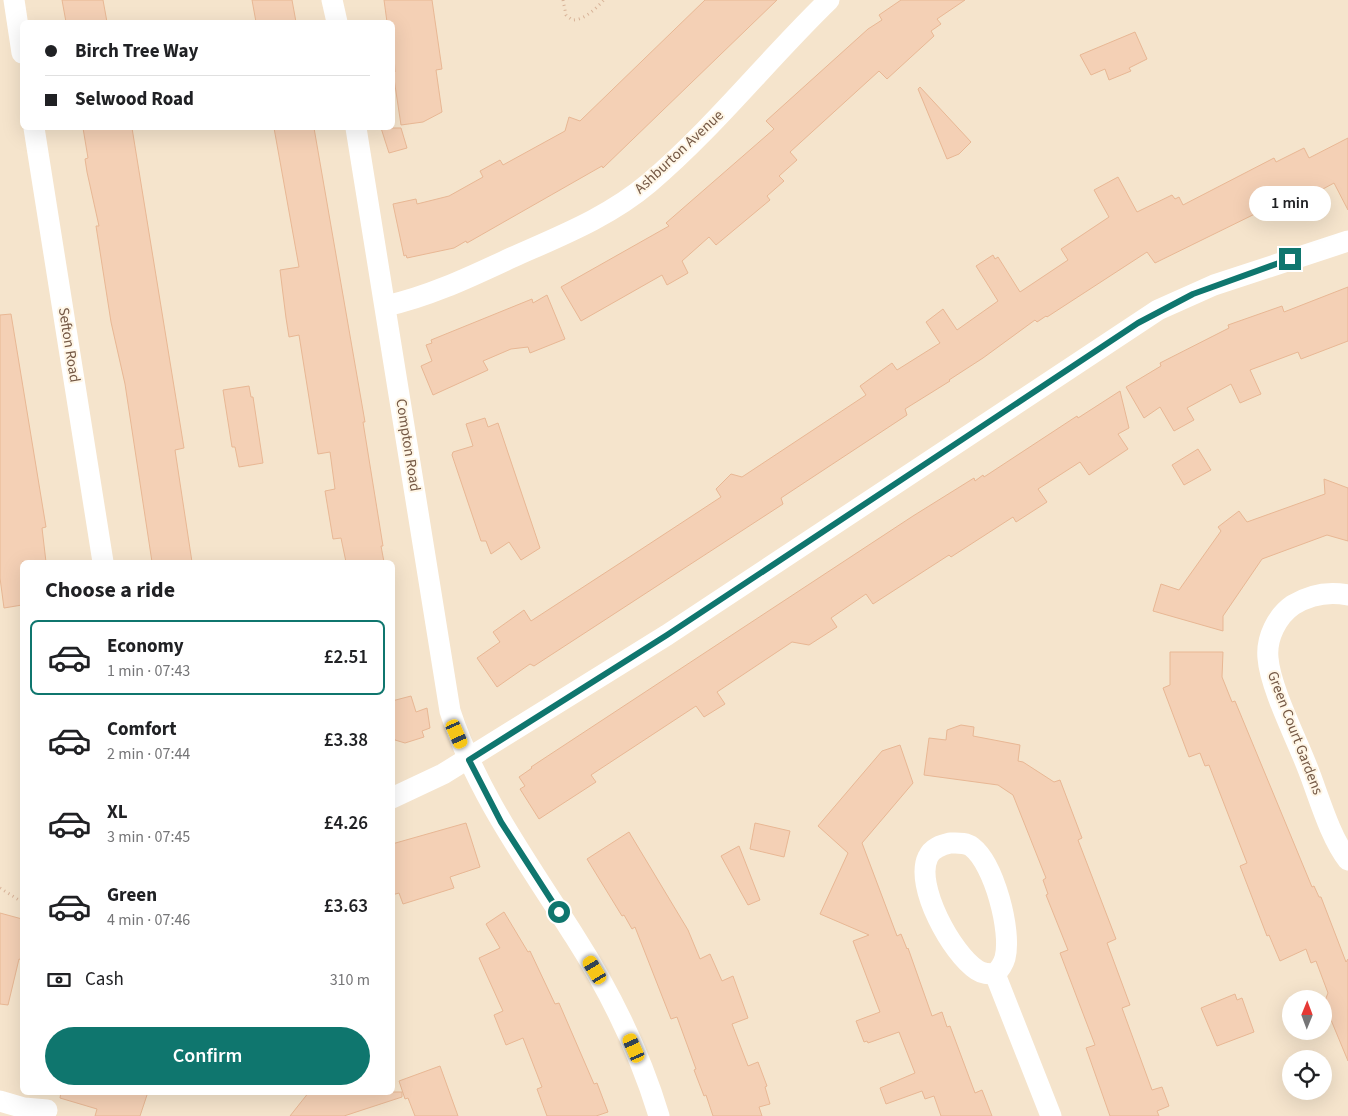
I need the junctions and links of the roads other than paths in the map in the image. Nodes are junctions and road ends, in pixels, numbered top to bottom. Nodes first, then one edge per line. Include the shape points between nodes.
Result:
1 (14, 0) edge
2 (332, 0) edge
3 (824, 2) edge
4 (336, 20) edge
5 (20, 40) edge
6 (34, 130) edge
7 (356, 130) edge
8 (1348, 241) edge
9 (386, 306) junction
10 (103, 560) edge
11 (1348, 595) edge
12 (469, 760) junction
13 (395, 797) edge
14 (1348, 860) edge
15 (995, 974) junction
16 (0, 1102) edge
17 (47, 1106) edge
18 (659, 1116) edge
19 (1051, 1116) edge

1 - 5 street
2 - 4 street
3 - 9 street, Ashburton Avenue via 680,155 630,198 552,241 438,290
6 - 10 street, Sefton Road
7 - 9 street, Compton Road
8 - 12 street via 1214,285 1153,313 667,635
9 - 12 street, Compton Road via 444,685 450,711
11 - 14 street, Green Court Gardens via 1307,596 1289,608 1272,632 1268,658 1291,725
12 - 13 street
12 - 18 street, Compton Road via 501,822 606,990 643,1070
15 - 15 street via 985,974 966,961 947,935 932,902 925,869 928,856 941,845 959,842 973,848 991,878 1006,930 1005,959
15 - 19 street
16 - 17 street via 24,1108

